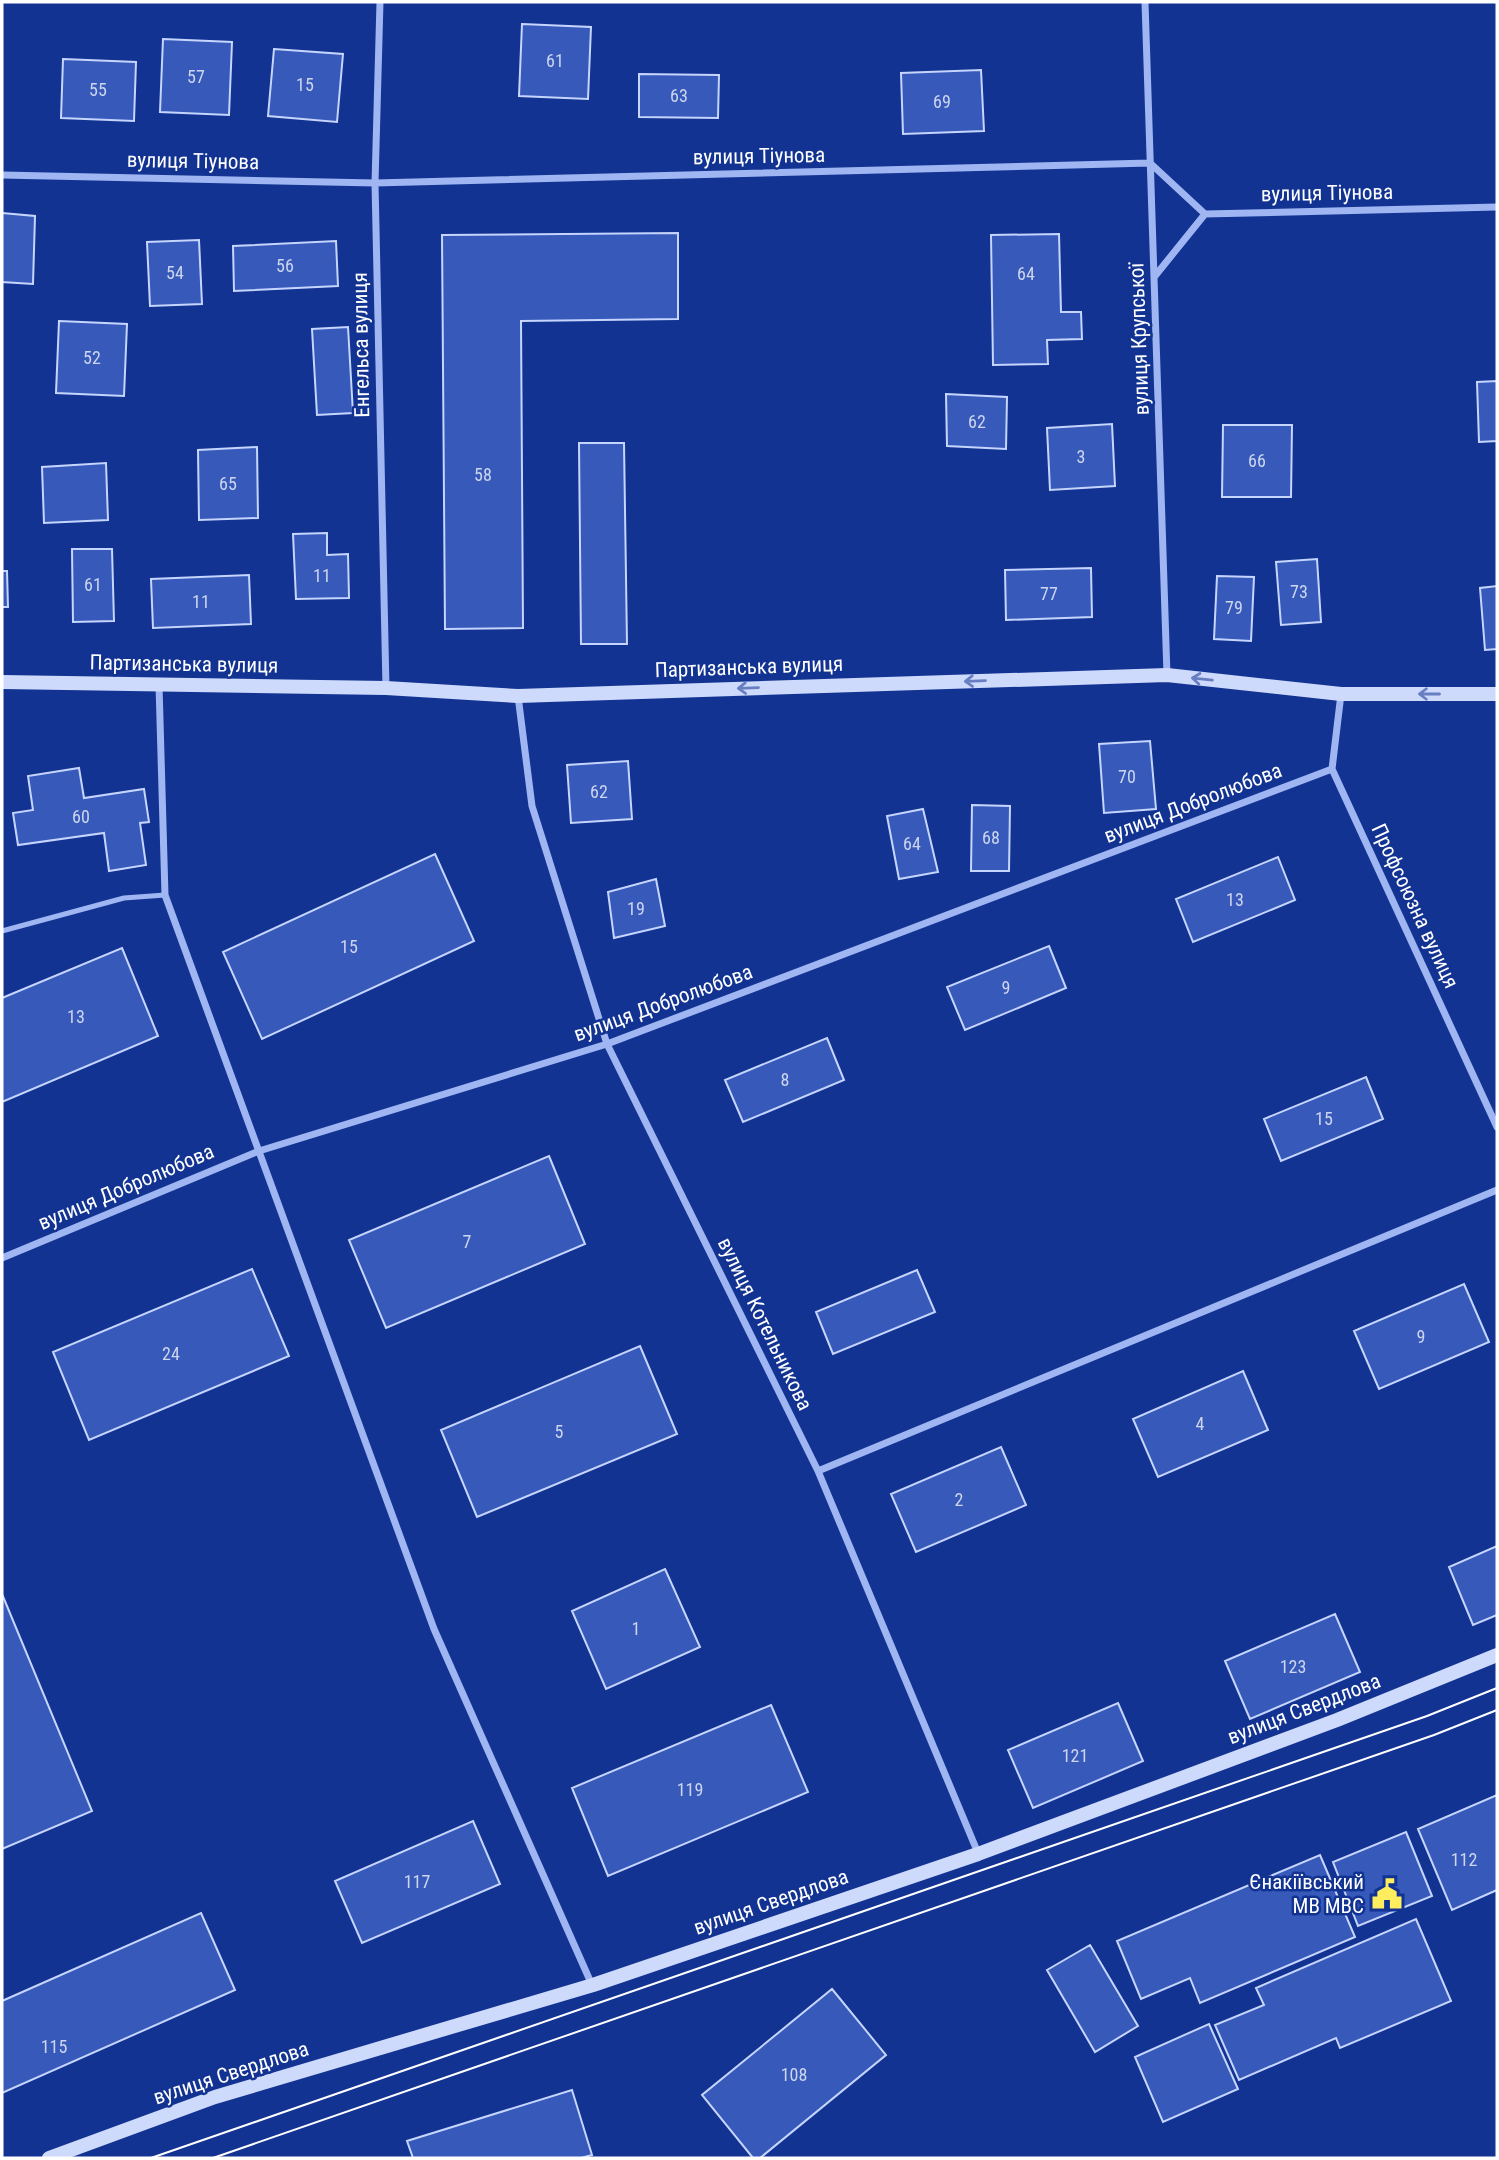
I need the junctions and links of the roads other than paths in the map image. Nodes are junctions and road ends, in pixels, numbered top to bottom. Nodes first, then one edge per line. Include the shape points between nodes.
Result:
1 (380, 2) edge
2 (1146, 2) edge
3 (1150, 163) junction
4 (2, 175) edge
5 (375, 183) junction
6 (1497, 206) edge
7 (1205, 214) junction
8 (1155, 276) junction
9 (1167, 675) junction
10 (2, 682) edge
11 (159, 685) junction
12 (386, 688) junction
13 (1341, 694) junction
14 (1497, 694) edge
15 (518, 696) junction
16 (1332, 769) junction
17 (165, 895) junction
18 (2, 931) edge
19 (607, 1044) junction
20 (1497, 1127) edge
21 (259, 1151) junction
22 (1497, 1190) edge
23 (2, 1258) edge
24 (818, 1471) junction
25 (1497, 1655) edge
26 (978, 1854) junction
27 (593, 1985) junction
28 (49, 2158) edge

1 - 5 street, Енгельса вулиця
2 - 3 street, вулиця Крупської
3 - 5 street, вулиця Тіунова
3 - 7 street
3 - 8 street, вулиця Крупської
4 - 5 street, вулиця Тіунова
5 - 12 street, Енгельса вулиця
6 - 7 street, вулиця Тіунова
7 - 8 street
8 - 9 street, вулиця Крупської
13 -> 9 street, Партизанська вулиця
9 -> 15 street, Партизанська вулиця
10 - 11 street, Партизанська вулиця
11 - 12 street, Партизанська вулиця
11 - 17 street
12 - 15 street, Партизанська вулиця
14 -> 13 street, Партизанська вулиця
13 - 16 street
15 - 19 street, вулиця Котельникова via 532,806
16 - 19 street, вулиця Добролюбова
16 - 20 street, Профсоюзна вулиця
17 - 18 lane via 124,898
17 - 21 street
19 - 21 street, вулиця Добролюбова
19 - 24 street, вулиця Котельникова
21 - 23 street, вулиця Добролюбова
21 - 27 street via 434,1629
22 - 24 street
24 - 26 street, вулиця Котельникова
25 - 26 street, вулиця Свердлова
26 - 27 street, вулиця Свердлова
27 - 28 street, вулиця Свердлова via 215,2097

